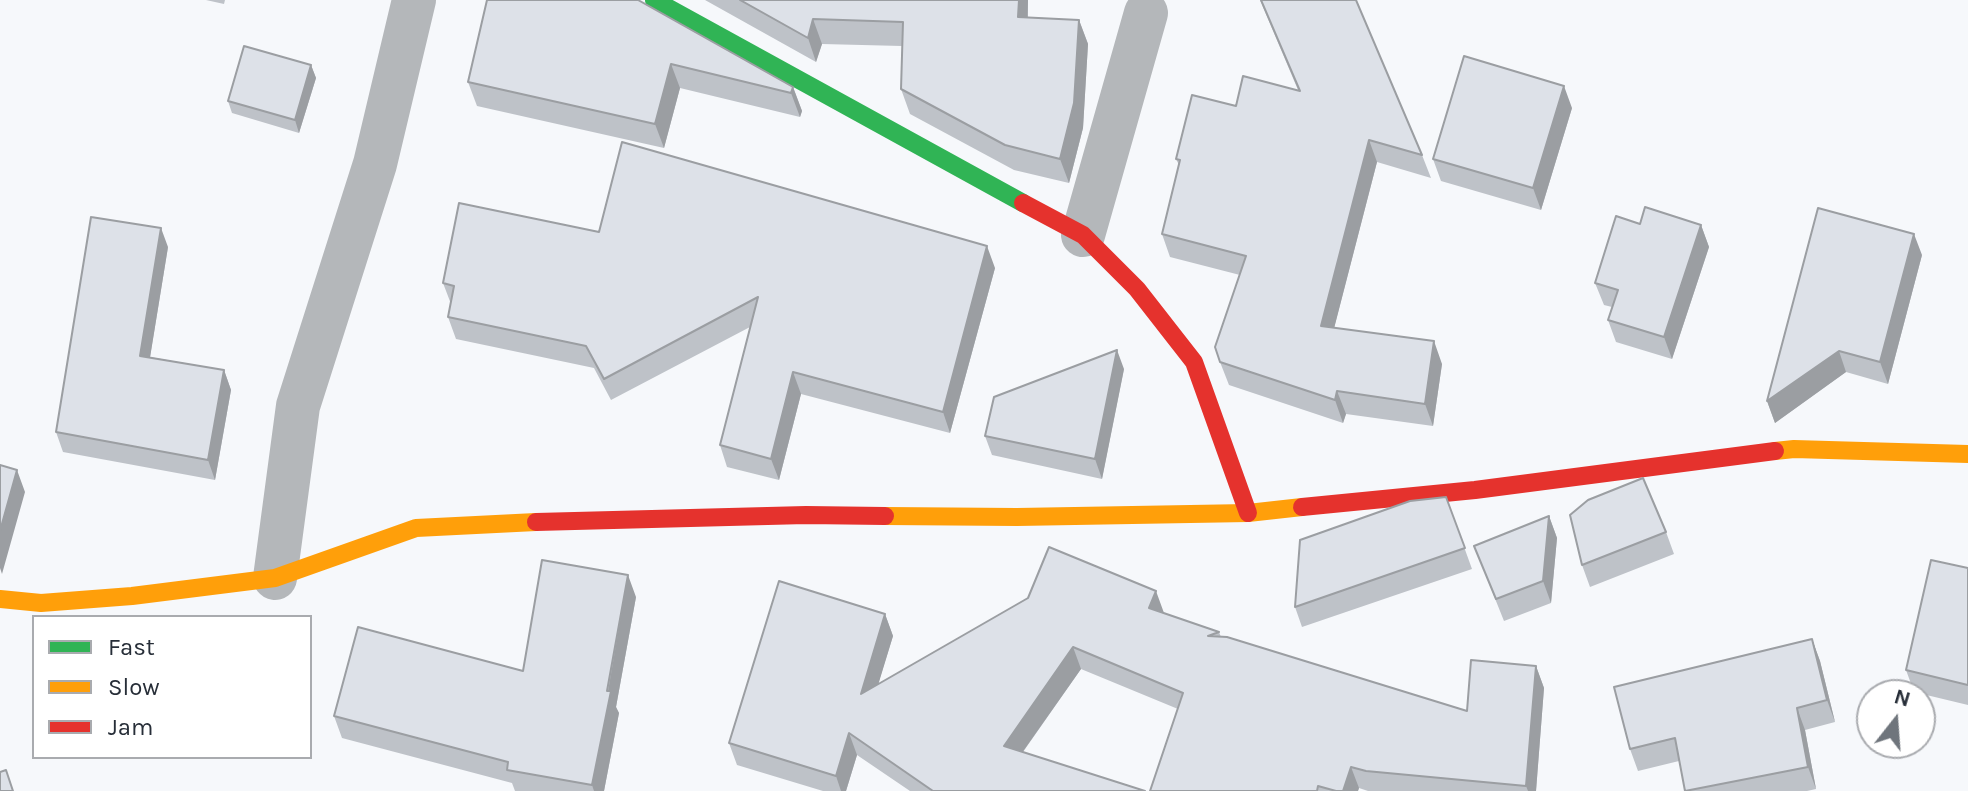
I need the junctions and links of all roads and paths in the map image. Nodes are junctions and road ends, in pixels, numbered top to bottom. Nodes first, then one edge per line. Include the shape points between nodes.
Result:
1 (414, 0) edge
2 (654, 0) edge
3 (1146, 13) dead end
4 (1083, 235) junction
5 (1968, 454) edge
6 (1248, 513) junction
7 (275, 578) junction
8 (0, 599) edge

1 - 7 street via 375,164 298,406
2 - 4 street
3 - 4 street
4 - 6 street via 1137,289 1194,362
5 - 6 street via 1794,449
6 - 7 street via 589,519 416,528
7 - 8 street via 41,603

